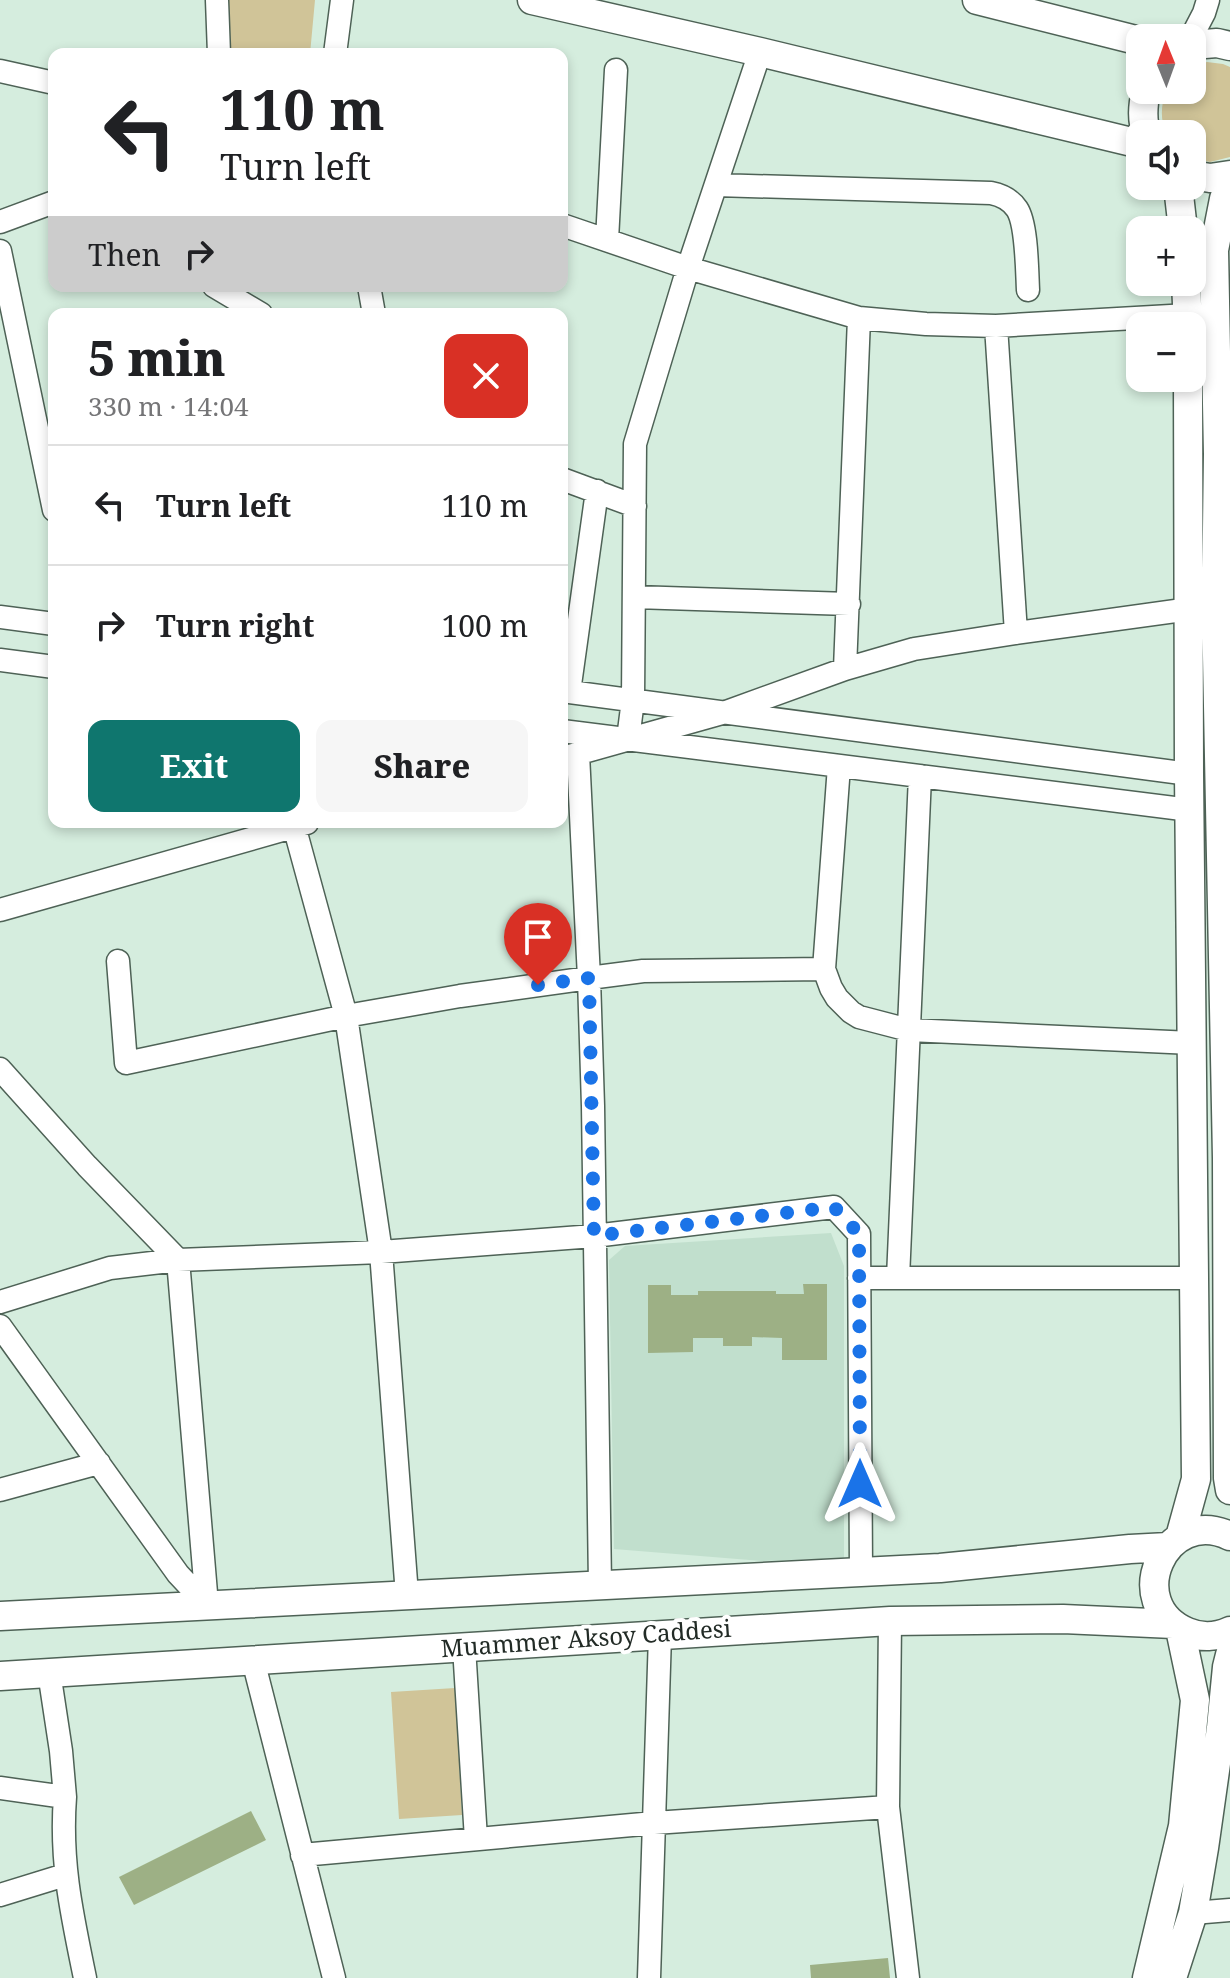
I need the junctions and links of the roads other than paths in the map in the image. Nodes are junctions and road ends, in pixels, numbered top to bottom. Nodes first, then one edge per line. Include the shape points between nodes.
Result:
1 (217, 0) edge
2 (342, 0) edge
3 (532, 0) edge
4 (978, 0) edge
5 (1208, 0) edge
6 (1198, 24) edge
7 (1126, 37) edge
8 (1206, 44) edge
9 (1230, 46) edge
10 (219, 48) edge
11 (336, 48) edge
12 (760, 52) junction
13 (616, 70) dead end
14 (0, 71) edge
15 (48, 82) edge
16 (1126, 141) edge
17 (1230, 175) edge
18 (1206, 177) edge
19 (1230, 182) edge
20 (716, 185) junction
21 (48, 204) edge
22 (0, 222) edge
23 (568, 227) edge
24 (607, 240) junction
25 (0, 251) edge
26 (688, 268) junction
27 (1028, 290) dead end
28 (224, 292) edge
29 (251, 308) edge
30 (859, 318) junction
31 (1223, 320) edge
32 (1126, 322) edge
33 (996, 326) junction
34 (1188, 392) edge
35 (1224, 454) edge
36 (48, 468) edge
37 (568, 481) edge
38 (597, 491) junction
39 (635, 506) junction
40 (635, 597) junction
41 (849, 604) junction
42 (1190, 609) junction
43 (0, 617) edge
44 (48, 623) edge
45 (1016, 633) junction
46 (0, 660) edge
47 (48, 666) edge
48 (845, 669) junction
49 (568, 672) edge
50 (568, 691) edge
51 (633, 700) junction
52 (726, 712) junction
53 (568, 732) edge
54 (628, 739) junction
55 (570, 756) edge
56 (839, 766) junction
57 (1189, 774) junction
58 (920, 776) junction
59 (1225, 777) edge
60 (1190, 810) junction
61 (1226, 813) edge
62 (282, 828) edge
63 (300, 828) edge
64 (0, 910) edge
65 (118, 961) dead end
66 (824, 969) junction
67 (589, 978) junction
68 (346, 1016) junction
69 (909, 1030) junction
70 (1192, 1043) junction
71 (0, 1069) edge
72 (594, 1236) junction
73 (1229, 1237) edge
74 (381, 1252) junction
75 (178, 1260) junction
76 (859, 1278) junction
77 (898, 1278) junction
78 (1195, 1278) junction
79 (0, 1302) edge
80 (3, 1335) edge
81 (99, 1463) junction
82 (0, 1490) edge
83 (1230, 1490) edge
84 (1230, 1536) edge
85 (1174, 1542) junction
86 (861, 1572) junction
87 (600, 1585) junction
88 (407, 1595) junction
89 (207, 1605) junction
90 (0, 1616) edge
91 (890, 1621) junction
92 (1177, 1626) junction
93 (1230, 1631) edge
94 (660, 1635) junction
95 (464, 1647) junction
96 (1230, 1655) edge
97 (253, 1660) junction
98 (49, 1672) junction
99 (0, 1676) edge
100 (1223, 1759) edge
101 (0, 1788) edge
102 (65, 1797) junction
103 (888, 1807) junction
104 (654, 1823) junction
105 (476, 1839) junction
106 (302, 1855) junction
107 (65, 1875) junction
108 (0, 1895) edge
109 (1230, 1910) edge
110 (1193, 1913) junction
111 (85, 1978) edge
112 (334, 1978) edge
113 (649, 1978) edge
114 (908, 1978) edge
115 (1147, 1978) edge
116 (1172, 1978) edge

1 - 10 street
2 - 11 street
3 - 12 main road
4 - 7 main road
5 - 6 street
8 - 9 main road
12 - 16 main road
12 - 20 street
13 - 24 street
14 - 15 street
17 - 18 main road
19 - 31 main road via 1214,250
20 - 26 street
20 - 27 street via 999,195 1020,215
21 - 22 street
23 - 24 street
24 - 26 street
25 - 36 street
26 - 30 street
26 - 39 street via 635,444
28 - 29 street
30 - 33 street
30 - 41 street
31 - 35 main road
32 - 33 street
33 - 45 street
34 - 42 main road
35 - 59 main road via 1216,605
37 - 38 street
38 - 39 street
38 - 49 street
39 - 40 street
40 - 41 street
40 - 51 street
41 - 48 street
42 - 45 street
42 - 57 main road
43 - 44 street
45 - 48 street via 914,649
46 - 47 street
48 - 52 street
50 - 51 street
51 - 52 street
51 - 54 street
52 - 54 street
52 - 57 street
53 - 54 street
54 - 55 street
54 - 56 street
55 - 67 street
56 - 58 street
56 - 66 street
57 - 60 main road
58 - 60 street
58 - 69 street
59 - 61 main road
60 - 70 main road
61 - 73 main road
62 - 64 street
63 - 68 street
65 - 68 street via 126,1063
66 - 67 street via 643,971
66 - 69 street via 837,998 851,1012
67 - 68 street
67 - 72 street
68 - 74 street
69 - 70 street
69 - 77 street
70 - 78 main road
71 - 75 street
72 - 74 street
72 - 76 street via 834,1207 859,1234
72 - 87 street
73 - 83 main road
74 - 75 street
74 - 88 street
75 - 79 street via 110,1268
75 - 89 street
76 - 77 street
76 - 86 street
77 - 78 street
78 - 85 main road via 1196,1479
80 - 81 street
81 - 82 street
81 - 89 street via 178,1574
84 - 85 main road, Muammer Aksoy Caddesi via 1194,1531
85 - 86 main road, Muammer Aksoy Caddesi
85 - 92 main road via 1159,1560 1154,1591 1167,1619
86 - 87 main road, Muammer Aksoy Caddesi
87 - 88 main road, Muammer Aksoy Caddesi
88 - 89 main road, Muammer Aksoy Caddesi
89 - 90 main road, Muammer Aksoy Caddesi
91 - 92 main road, Muammer Aksoy Caddesi via 1063,1619
91 - 94 main road, Muammer Aksoy Caddesi
91 - 103 street
92 - 93 main road, Muammer Aksoy Caddesi via 1194,1635
92 - 115 main road via 1195,1700 1183,1826
94 - 95 main road, Muammer Aksoy Caddesi
94 - 104 street
95 - 97 main road, Muammer Aksoy Caddesi
95 - 105 street
96 - 100 main road
97 - 98 main road, Muammer Aksoy Caddesi
97 - 106 street
98 - 99 main road, Muammer Aksoy Caddesi
98 - 102 street
100 - 110 main road
101 - 102 street
102 - 107 street
103 - 104 street
103 - 114 street
104 - 105 street
104 - 113 street
105 - 106 street
106 - 112 street
107 - 108 street
107 - 111 street
109 - 110 street
110 - 116 main road

